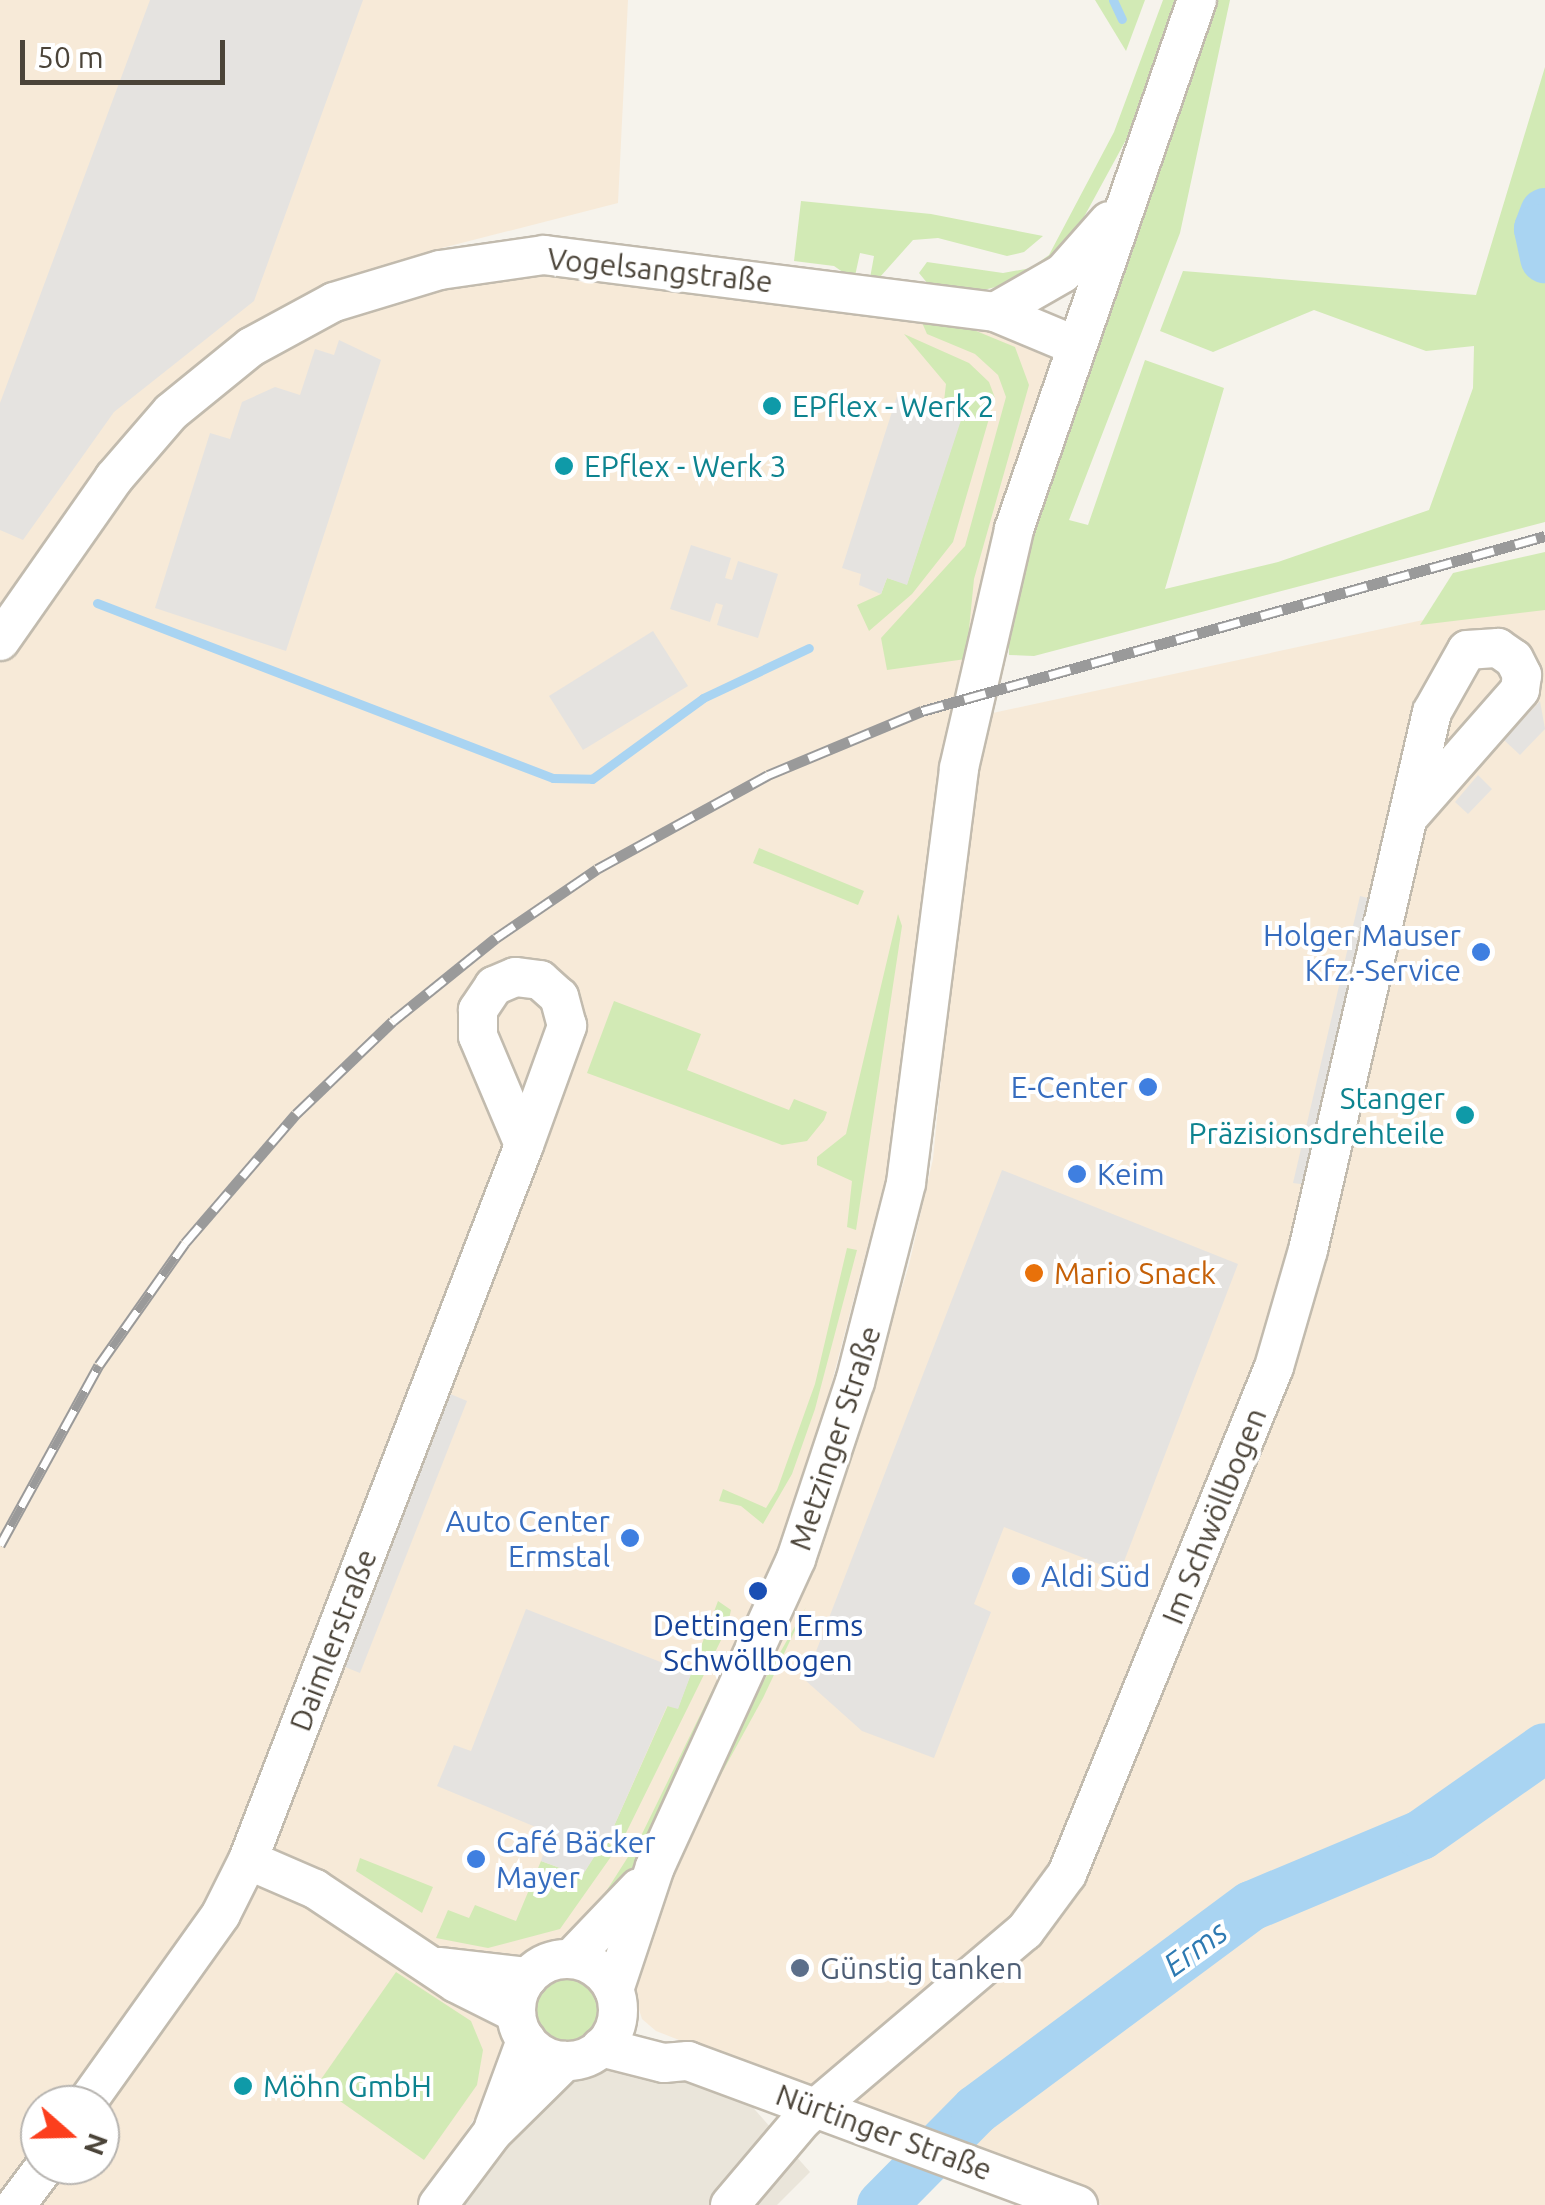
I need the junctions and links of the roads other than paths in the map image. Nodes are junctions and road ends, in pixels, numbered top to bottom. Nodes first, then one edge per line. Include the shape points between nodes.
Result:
1 (1197, 0) edge
2 (1126, 199) junction
3 (995, 312) junction
4 (1074, 346) junction
5 (0, 642) edge
6 (1412, 813) dead end
7 (524, 1145) dead end
8 (248, 1860) junction
9 (655, 1867) junction
10 (572, 1958) junction
11 (436, 1968) junction
12 (528, 1977) junction
13 (611, 2018) junction
14 (521, 2027) junction
15 (565, 2061) junction
16 (99, 2085) edge
17 (816, 2108) junction
18 (492, 2133) junction
19 (438, 2205) edge
20 (730, 2205) edge
21 (1078, 2205) edge

1 - 2 street, Metzinger Straße
2 - 3 street via 1062,273
2 - 4 street, Metzinger Straße
3 - 4 street, Vogelsangstraße
3 - 5 street, Vogelsangstraße via 544,255 440,270 334,302 250,347 171,412 114,478
4 - 9 street, Metzinger Straße via 1014,529 969,719 906,1184 855,1382 768,1628
6 - 17 street, Im Schwöllbogen via 1274,1367 1086,1835 1067,1874 1024,1931
7 - 8 street, Daimlerstraße
8 - 11 street via 315,1889
8 - 16 street, Daimlerstraße via 222,1914
9 - 10 street, Metzinger Straße
9 - 13 street, Metzinger Straße
10 - 12 street, Metzinger Straße via 542,1965
10 - 13 street via 600,1970
11 - 12 street
11 - 14 street
12 - 14 street
13 - 15 street
13 - 17 street, Nürtinger Straße via 688,2060
14 - 15 street
14 - 18 street
15 - 18 street
17 - 20 street, Im Schwöllbogen
17 - 21 street, Nürtinger Straße
18 - 19 street

